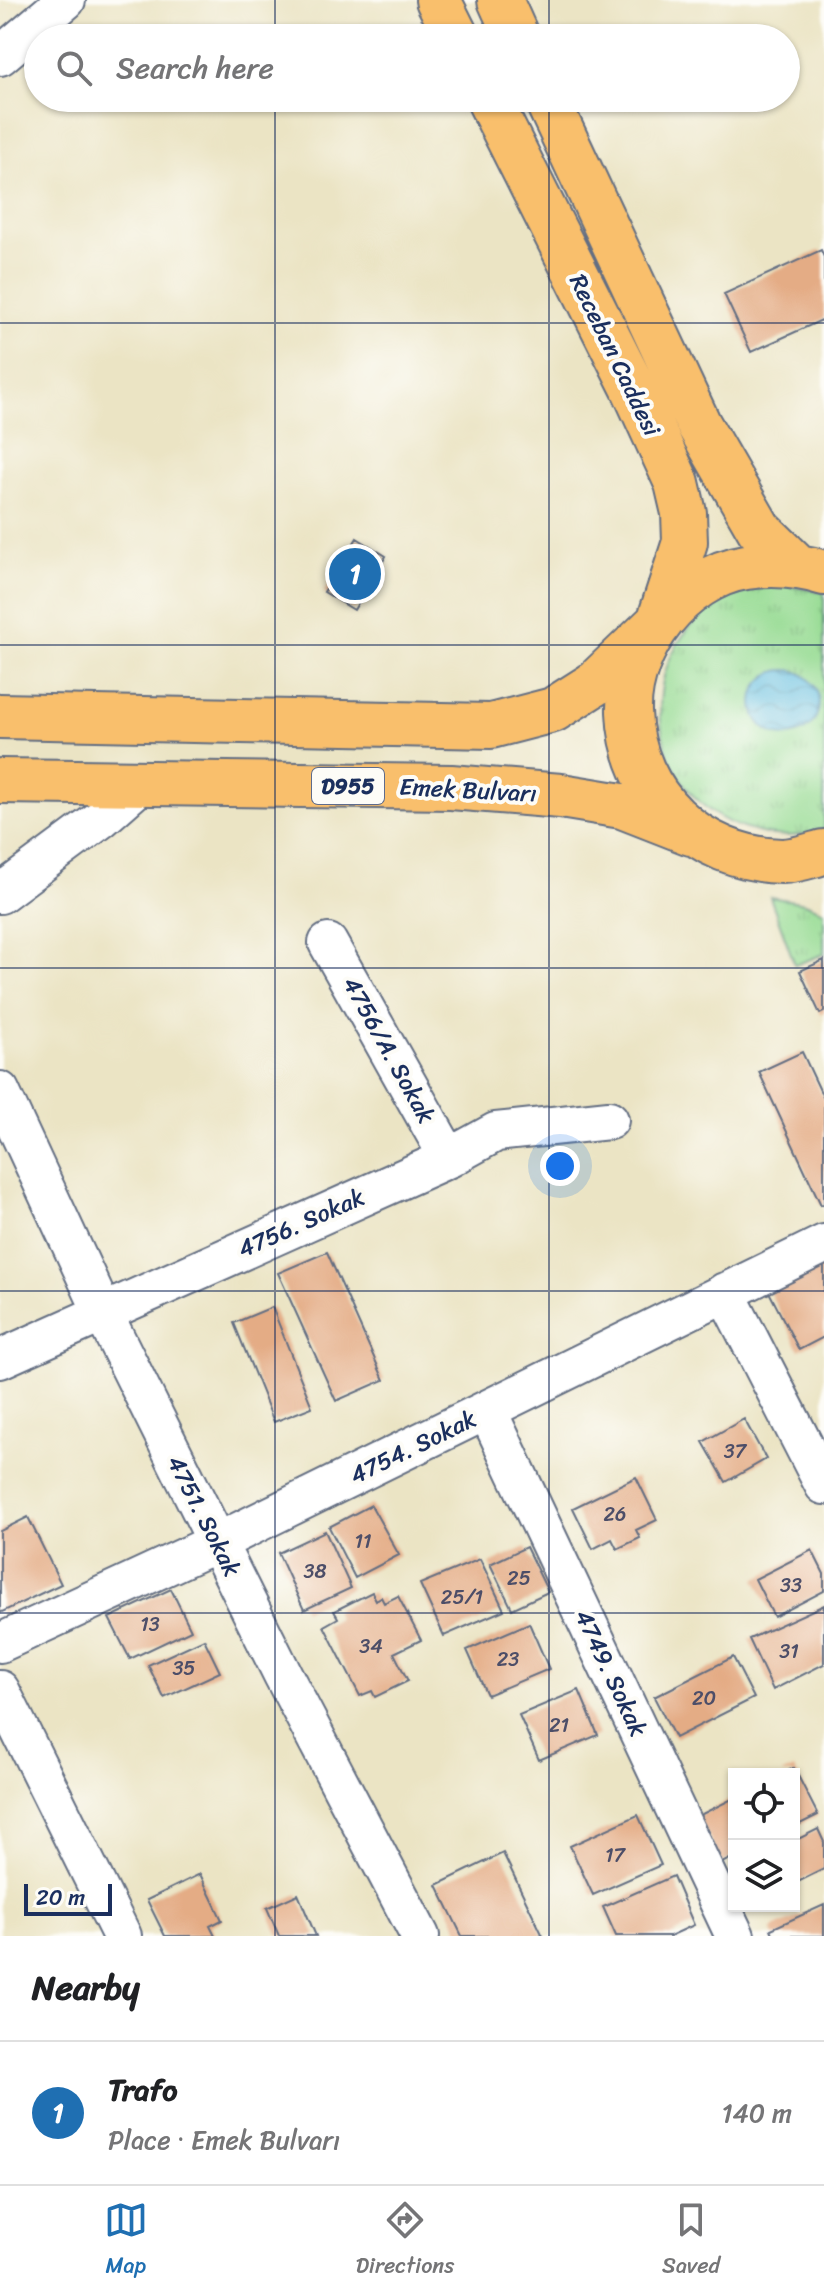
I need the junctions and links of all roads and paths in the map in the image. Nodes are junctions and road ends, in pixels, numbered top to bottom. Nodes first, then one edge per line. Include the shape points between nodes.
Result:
1 (66, 0) edge
2 (438, 0) edge
3 (500, 0) edge
4 (38, 24) edge
5 (450, 24) edge
6 (511, 24) edge
7 (24, 36) edge
8 (0, 56) edge
9 (495, 112) edge
10 (553, 112) edge
11 (810, 569) edge
12 (659, 622) junction
13 (0, 716) edge
14 (0, 781) edge
15 (142, 783) junction
16 (691, 833) junction
17 (824, 852) edge
18 (0, 894) edge
19 (328, 943) dead end
20 (0, 1091) edge
21 (609, 1120) dead end
22 (449, 1158) junction
23 (824, 1244) edge
24 (725, 1292) junction
25 (102, 1311) junction
26 (0, 1359) edge
27 (487, 1410) junction
28 (824, 1485) edge
29 (218, 1542) junction
30 (0, 1643) edge
31 (0, 1690) edge
32 (122, 1936) edge
33 (420, 1936) edge
34 (735, 1936) edge

1 - 4 street
2 - 5 highway
3 - 6 highway
7 - 8 street
9 - 12 highway, Receban Caddesi / D955 via 677,483 685,542
10 - 11 highway, Receban Caddesi / D955 via 699,425 759,529
11 - 12 highway, D955 via 744,567 696,587
12 - 13 highway, D955 via 594,684 553,710 491,726
12 - 16 highway, D955 via 637,663 629,710 636,757 657,799
14 - 15 highway, Emek Bulvarı / D955
15 - 16 highway, Emek Bulvarı / D955 via 451,787 561,796 622,806
15 - 18 street
16 - 17 highway, D955 via 733,854 784,861
19 - 22 street, 4756/A. Sokak
20 - 25 street, 4751. Sokak
21 - 22 street, 4756. Sokak via 496,1132
22 - 25 street, 4756. Sokak
23 - 24 street, 4754. Sokak
24 - 27 street, 4754. Sokak
24 - 28 street
25 - 26 street, 4756. Sokak
25 - 29 street, 4751. Sokak
27 - 29 street, 4754. Sokak
27 - 34 street, 4749. Sokak
29 - 30 street, 4754. Sokak
29 - 33 street, 4751. Sokak
31 - 32 street

